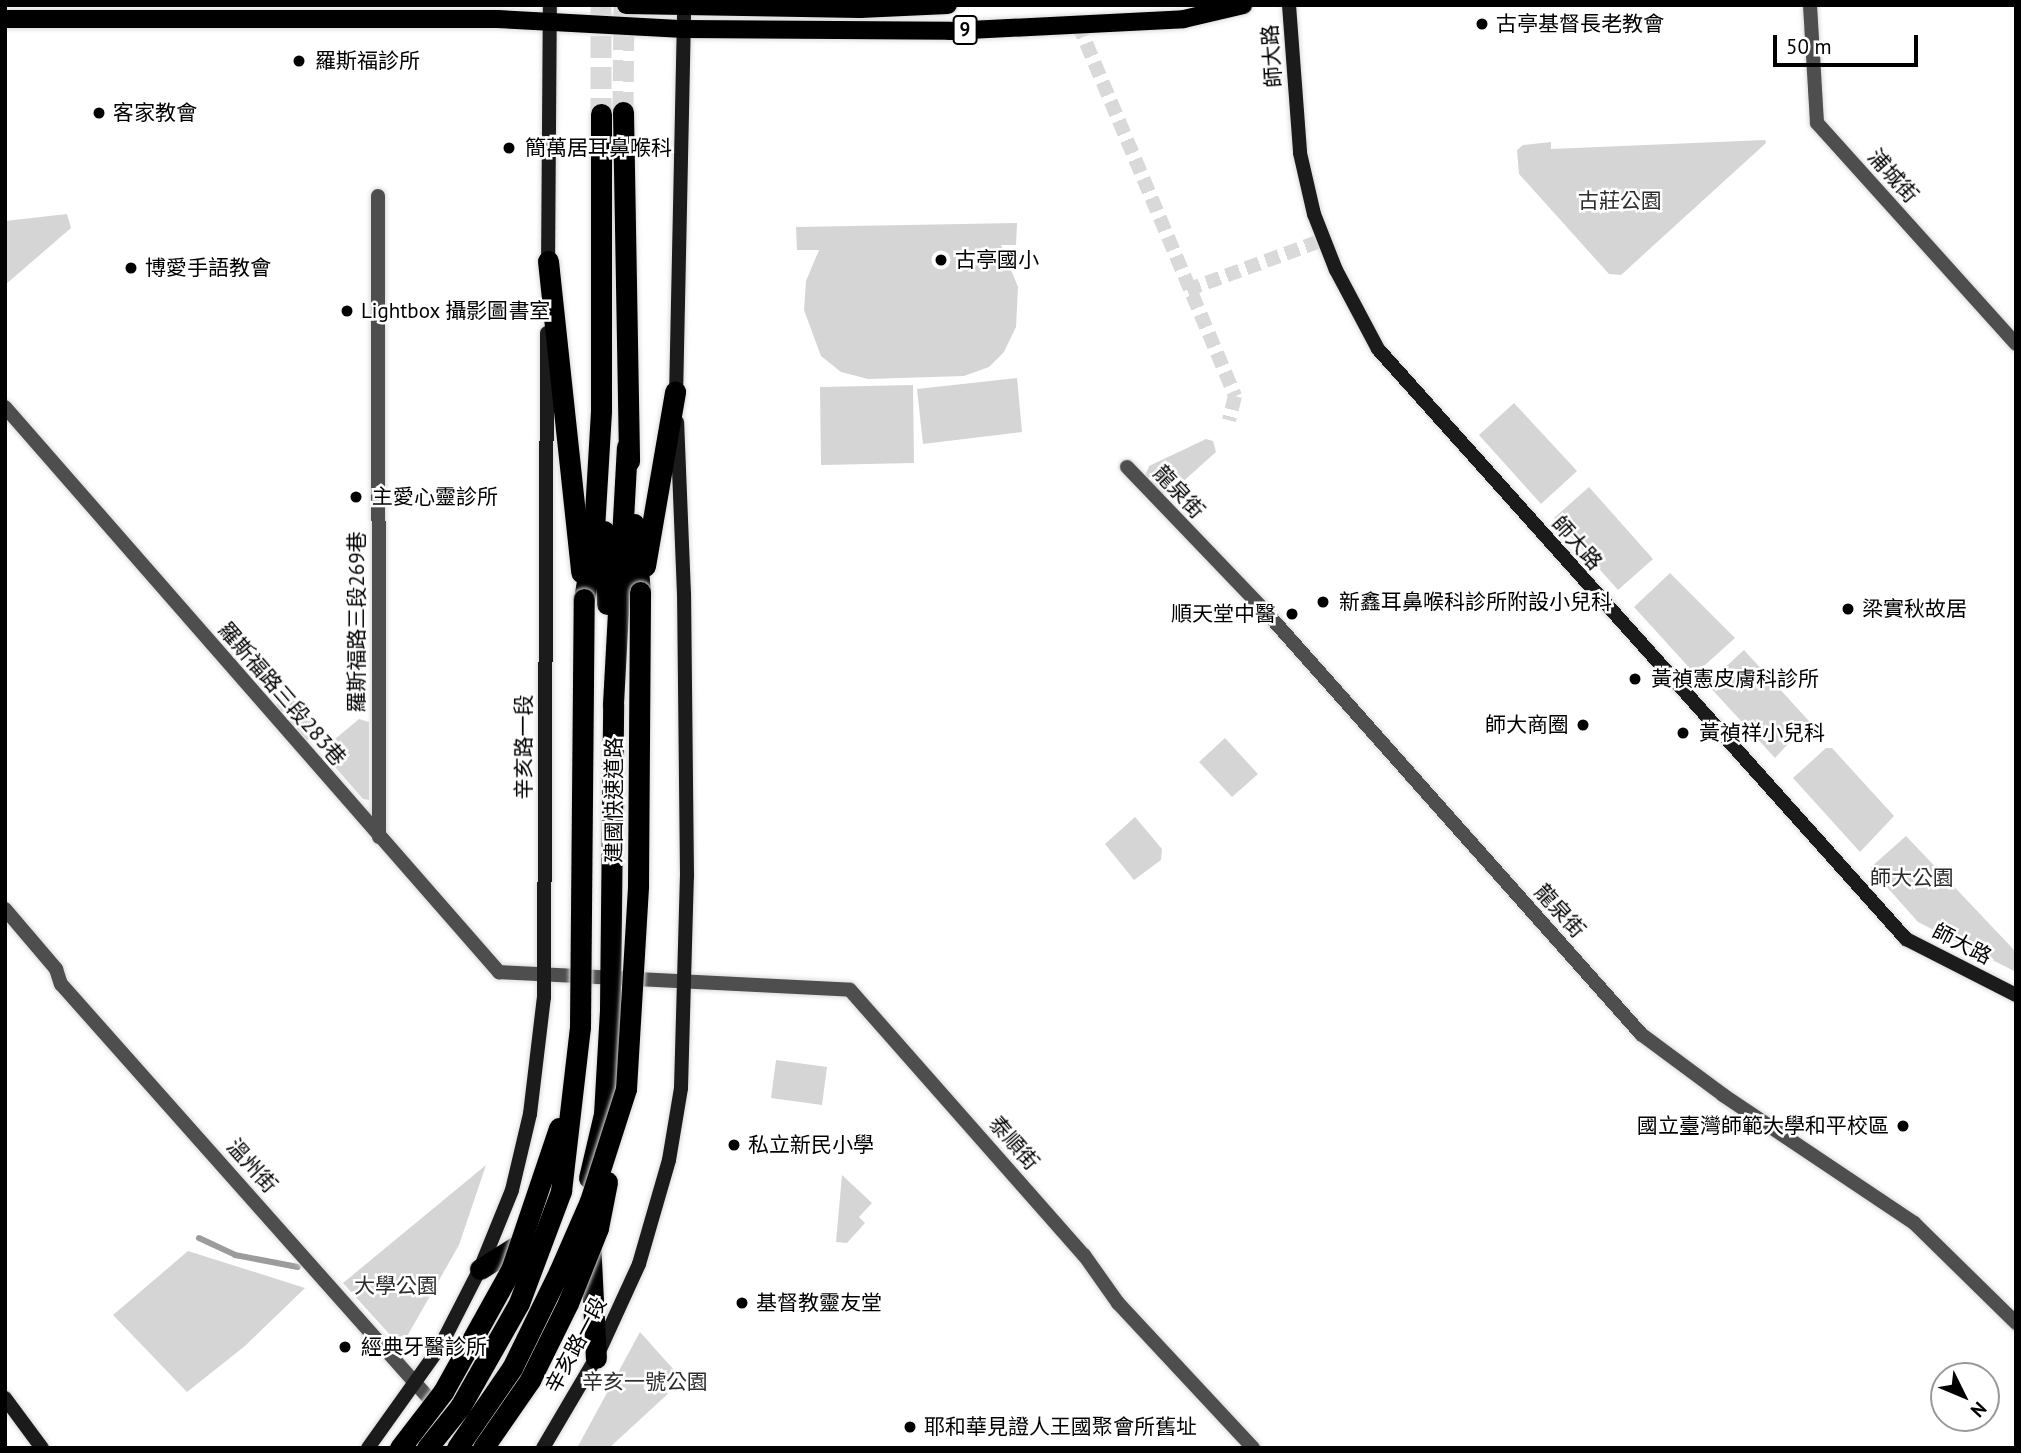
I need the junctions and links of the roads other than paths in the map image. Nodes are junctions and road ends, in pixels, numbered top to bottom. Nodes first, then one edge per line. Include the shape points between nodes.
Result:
1 (626, 5) edge
2 (684, 5) edge
3 (948, 5) edge
4 (1243, 5) edge
5 (1289, 5) edge
6 (1810, 5) edge
7 (550, 13) edge
8 (5, 19) edge
9 (684, 29) junction
10 (623, 112) tunnel mouth
11 (601, 114) tunnel mouth
12 (378, 196) dead end
13 (548, 261) junction
14 (2016, 344) edge
15 (675, 392) junction
16 (5, 407) edge
17 (601, 410) junction
18 (627, 447) junction
19 (1127, 467) dead end
20 (640, 592) junction
21 (584, 599) junction
22 (613, 704) junction
23 (379, 837) junction
24 (5, 909) edge
25 (544, 975) junction
26 (612, 979) junction
27 (685, 983) junction
28 (2016, 995) edge
29 (580, 1027) junction
30 (626, 1089) junction
31 (480, 1269) junction
32 (2016, 1323) edge
33 (596, 1358) junction
34 (416, 1383) junction
35 (5, 1398) edge
36 (42, 1448) edge
37 (368, 1448) edge
38 (400, 1448) edge
39 (427, 1448) edge
40 (457, 1448) edge
41 (473, 1448) edge
42 (483, 1448) edge
43 (543, 1448) edge
44 (1253, 1448) edge

1 - 2 main road, 9
2 - 3 main road, 9 via 860,9
2 - 9 main road, 辛亥路一段
4 - 9 main road, 9 via 1184,19 950,31
5 - 28 main road, 師大路 via 1300,153 1314,214 1336,270 1378,349 1906,939
6 - 14 street, 浦城街 via 1817,123
7 - 8 main road, 9
7 - 9 main road, 9
7 - 13 main road, 辛亥路一段
9 - 15 main road, 辛亥路一段
10 - 18 highway, 建國快速道路
11 - 17 highway, 建國快速道路
12 - 23 street, 羅斯福路三段269巷
13 - 21 highway
13 - 25 main road, 辛亥路一段
15 - 20 highway
15 - 27 main road, 辛亥路一段 via 684,594
16 - 23 street, 羅斯福路三段283巷
17 - 21 highway, 建國快速道路 via 593,546
17 - 22 highway
18 - 20 highway, 建國快速道路
18 - 22 highway
19 - 32 street, 龍泉街 via 1266,612 1641,1034 1914,1223
20 - 30 highway, 建國快速道路, bridge via 638,885
21 - 29 highway, 建國快速道路, bridge
22 - 26 highway
23 - 25 street, 羅斯福路三段283巷 via 499,972
24 - 34 street, 溫州街 via 56,969 61,984
25 - 26 street, 羅斯福路三段283巷
25 - 31 main road, 辛亥路一段 via 530,1114 512,1190
26 - 27 street, 泰順街
26 - 31 highway via 592,1113 575,1170 549,1214 524,1244
26 - 33 highway via 604,1114 589,1174 587,1224
27 - 33 main road, 辛亥路一段 via 681,1088 669,1160 639,1264
27 - 44 street, 泰順街 via 850,990 1084,1255 1118,1303
29 - 38 highway, bridge via 564,1112 511,1270 450,1382
29 - 39 highway, 建國快速道路, bridge via 561,1191 548,1234 513,1314 460,1407
30 - 40 highway, 建國快速道路, bridge via 590,1201 559,1272 512,1368
30 - 42 highway, bridge via 598,1228 530,1380
31 - 34 main road, 辛亥路一段
33 - 43 main road, 辛亥路一段
34 - 37 main road, 辛亥路一段
34 - 41 street, 溫州街
35 - 36 main road

